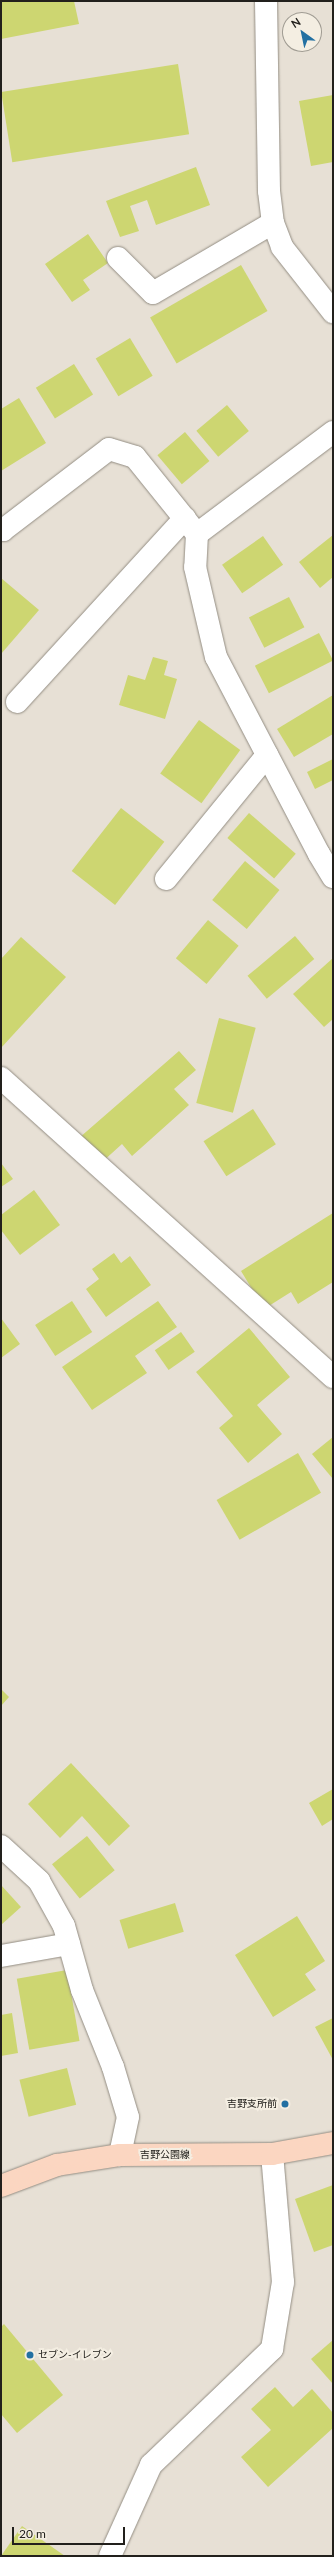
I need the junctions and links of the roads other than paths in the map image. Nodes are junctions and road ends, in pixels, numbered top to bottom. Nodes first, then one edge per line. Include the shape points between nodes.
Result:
1 (266, 1) edge
2 (273, 223) junction
3 (118, 258) dead end
4 (333, 312) edge
5 (333, 432) edge
6 (191, 526) junction
7 (2, 530) edge
8 (17, 702) dead end
9 (267, 756) junction
10 (333, 877) edge
11 (166, 880) dead end
12 (1, 1078) edge
13 (333, 1377) edge
14 (1, 1846) edge
15 (69, 1944) junction
16 (1, 1956) edge
17 (333, 2143) edge
18 (272, 2154) junction
19 (120, 2155) junction
20 (1, 2186) edge
21 (110, 2556) edge

1 - 2 street via 269,191
2 - 3 street via 153,293
2 - 4 street via 282,247
5 - 6 street
6 - 7 street via 134,457 109,449
6 - 8 street
6 - 9 street via 195,567 216,657
9 - 10 street
9 - 11 street
12 - 13 street
14 - 15 street via 39,1881 64,1926
15 - 16 street
15 - 19 street via 82,1990 113,2067 128,2117
17 - 18 main road, 吉野公園線
18 - 19 main road, 吉野公園線
18 - 21 street via 284,2282 272,2349 151,2465
19 - 20 main road, 吉野公園線 via 58,2165

